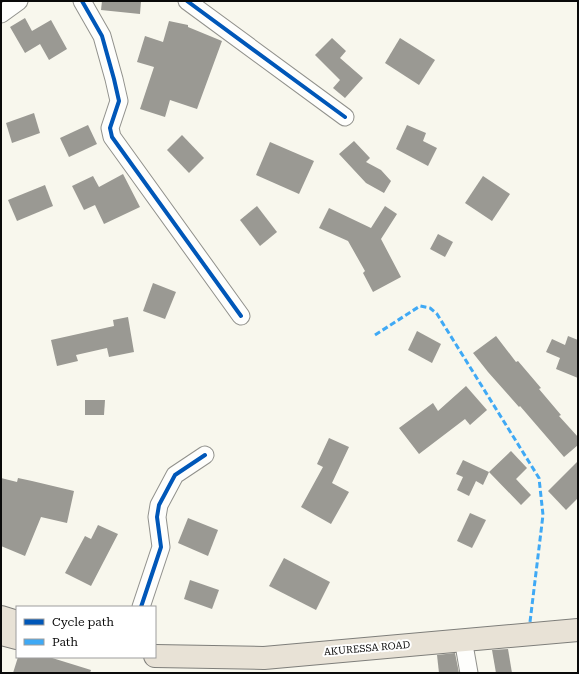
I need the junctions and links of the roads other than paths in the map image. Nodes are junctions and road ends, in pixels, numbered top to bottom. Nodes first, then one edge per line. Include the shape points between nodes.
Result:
1 (18, 1) edge
2 (82, 1) edge
3 (187, 1) edge
4 (1, 14) edge
5 (345, 117) dead end
6 (241, 316) dead end
7 (205, 455) dead end
8 (141, 606) edge
9 (578, 620) edge
10 (578, 630) edge
11 (463, 639) junction
12 (156, 643) edge
13 (156, 656) edge
14 (469, 673) edge

1 - 4 street
2 - 6 street via 102,36 119,101 110,128 112,137
3 - 5 street
7 - 8 street via 175,475 159,505 157,517 161,547
9 - 12 highway, AKURESSA ROAD via 274,645
10 - 11 highway, AKURESSA ROAD
11 - 13 highway, AKURESSA ROAD via 264,658
11 - 14 street

